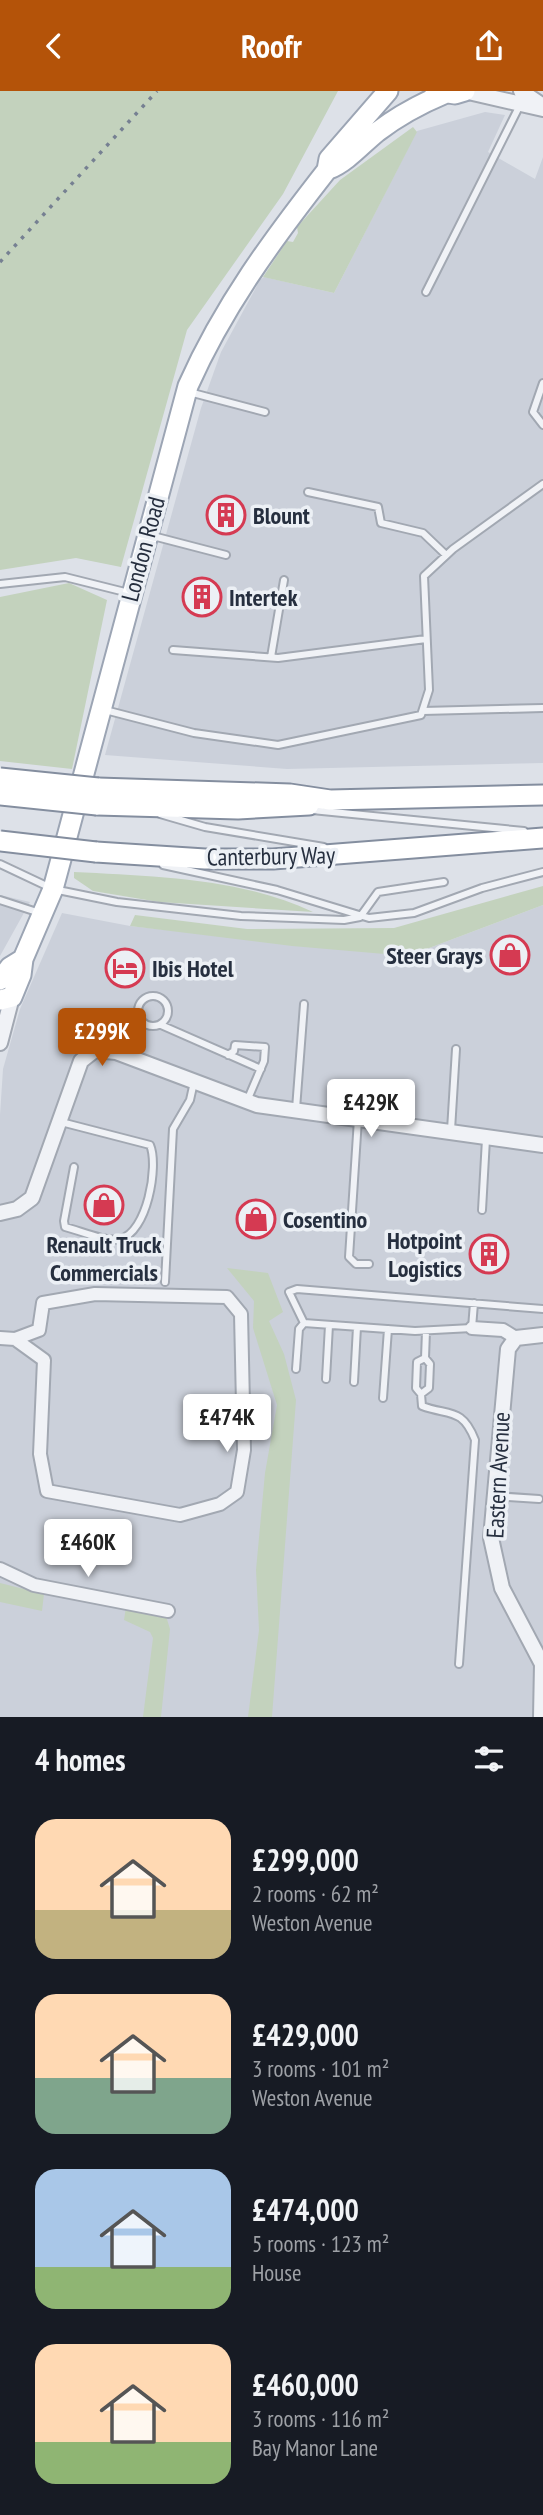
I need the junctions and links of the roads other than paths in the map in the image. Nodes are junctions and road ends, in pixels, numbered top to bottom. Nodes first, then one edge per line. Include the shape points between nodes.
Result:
1 (387, 91) edge
2 (452, 92) edge
3 (520, 98) edge
4 (543, 107) edge
5 (327, 170) junction
6 (426, 292) dead end
7 (543, 383) edge
8 (187, 392) junction
9 (265, 412) dead end
10 (543, 425) edge
11 (543, 485) edge
12 (308, 492) dead end
13 (147, 534) junction
14 (226, 555) dead end
15 (446, 555) junction
16 (284, 580) dead end
17 (0, 584) edge
18 (131, 594) junction
19 (426, 639) junction
20 (173, 650) dead end
21 (271, 657) junction
22 (543, 708) edge
23 (101, 709) junction
24 (423, 711) junction
25 (0, 778) edge
26 (0, 795) edge
27 (543, 795) edge
28 (98, 797) junction
29 (330, 800) junction
30 (134, 807) junction
31 (291, 807) junction
32 (543, 833) edge
33 (543, 838) edge
34 (0, 841) edge
35 (96, 852) junction
36 (364, 853) junction
37 (0, 864) edge
38 (543, 872) edge
39 (444, 882) dead end
40 (53, 889) junction
41 (0, 899) edge
42 (45, 915) junction
43 (360, 917) junction
44 (23, 959) junction
45 (0, 981) edge
46 (6, 999) edge
47 (304, 1004) dead end
48 (161, 1025) junction
49 (0, 1043) edge
50 (456, 1049) dead end
51 (228, 1055) junction
52 (261, 1069) junction
53 (194, 1082) junction
54 (247, 1101) junction
55 (296, 1111) junction
56 (358, 1119) junction
57 (61, 1122) junction
58 (451, 1132) junction
59 (486, 1137) junction
60 (543, 1145) edge
61 (74, 1167) dead end
62 (482, 1210) dead end
63 (0, 1213) edge
64 (369, 1264) dead end
65 (164, 1282) dead end
66 (474, 1303) junction
67 (543, 1309) edge
68 (304, 1323) junction
69 (329, 1325) junction
70 (357, 1327) junction
71 (472, 1328) junction
72 (388, 1329) junction
73 (426, 1331) junction
74 (543, 1335) edge
75 (0, 1338) edge
76 (516, 1338) junction
77 (15, 1339) junction
78 (425, 1358) junction
79 (296, 1369) dead end
80 (326, 1379) dead end
81 (354, 1382) dead end
82 (421, 1394) junction
83 (383, 1398) dead end
84 (495, 1496) junction
85 (539, 1499) dead end
86 (0, 1570) edge
87 (168, 1611) dead end
88 (540, 1651) edge
89 (459, 1664) dead end
90 (541, 1717) edge

1 - 5 main road, London Road via 329,159
2 - 3 street
2 - 5 main road, London Road via 411,108
3 - 4 street
3 - 6 lane
5 - 8 main road, London Road via 234,294 208,340
7 - 10 lane via 533,412
8 - 9 lane
8 - 13 main road, London Road
11 - 15 lane
12 - 15 lane via 378,507 381,523 423,533
13 - 14 lane
13 - 18 main road, London Road
15 - 19 lane via 424,576
16 - 21 lane
17 - 18 lane via 65,577
18 - 23 main road, London Road
19 - 21 lane
19 - 24 lane via 429,690
20 - 21 lane
22 - 24 lane
23 - 24 lane via 194,733 278,745 363,730
23 - 40 main road, London Road
25 - 28 main road, Canterbury Way, bridge
26 - 28 main road, Canterbury Way, bridge
27 - 29 main road, Canterbury Way
28 - 29 main road, Canterbury Way via 290,794
28 - 30 main road, Canterbury Way
29 - 31 main road, Canterbury Way
30 - 31 main road, Canterbury Way
30 - 36 lane via 205,827
31 - 32 lane
33 - 36 main road, Canterbury Way
34 - 35 main road, Canterbury Way, bridge
35 - 36 main road, Canterbury Way via 205,859
35 - 43 lane via 267,888
37 - 40 lane
38 - 43 lane via 414,913
39 - 43 lane via 378,892
40 - 42 main road, London Road
40 - 43 lane via 117,902 233,915
41 - 42 lane
42 - 44 main road, London Road
44 - 45 main road, London Road
44 - 46 main road, London Road via 21,975
46 - 49 street, London Road
47 - 55 lane
48 - 48 lane via 167,1017 166,1003 158,997 143,1000 138,1009 140,1019
48 - 51 lane
50 - 58 lane
51 - 52 lane
51 - 52 lane via 235,1045 265,1047
52 - 54 lane
53 - 54 street
53 - 57 street via 116,1052 95,1050 81,1061
53 - 65 lane via 190,1100 173,1129
54 - 55 street
55 - 56 street
56 - 58 street
56 - 64 lane via 349,1257 352,1262
57 - 61 lane via 150,1145 146,1210 141,1222 116,1240 65,1227
57 - 63 street via 32,1198 17,1209
58 - 59 street
59 - 60 street
59 - 62 lane
66 - 67 lane
66 - 68 lane via 292,1290 289,1296
66 - 71 lane
68 - 69 lane
68 - 79 lane via 299,1329
69 - 70 lane
69 - 80 lane
70 - 72 lane
70 - 81 lane
71 - 73 lane
71 - 76 street via 503,1330
72 - 73 lane
72 - 83 lane
73 - 78 lane
74 - 76 street
75 - 77 street
76 - 84 street, Eastern Avenue via 505,1361
77 - 77 street via 39,1330 43,1303 95,1294 227,1297 241,1314 244,1450 237,1492 220,1504 180,1515 47,1491 40,1454 44,1360
78 - 82 lane via 430,1364 429,1388
78 - 82 lane via 417,1362 416,1388
82 - 89 lane via 422,1406 445,1409 463,1419 475,1440
84 - 85 lane
84 - 88 street, Eastern Avenue via 491,1538 502,1588
86 - 87 street via 34,1585
88 - 90 street, Eastern Avenue

